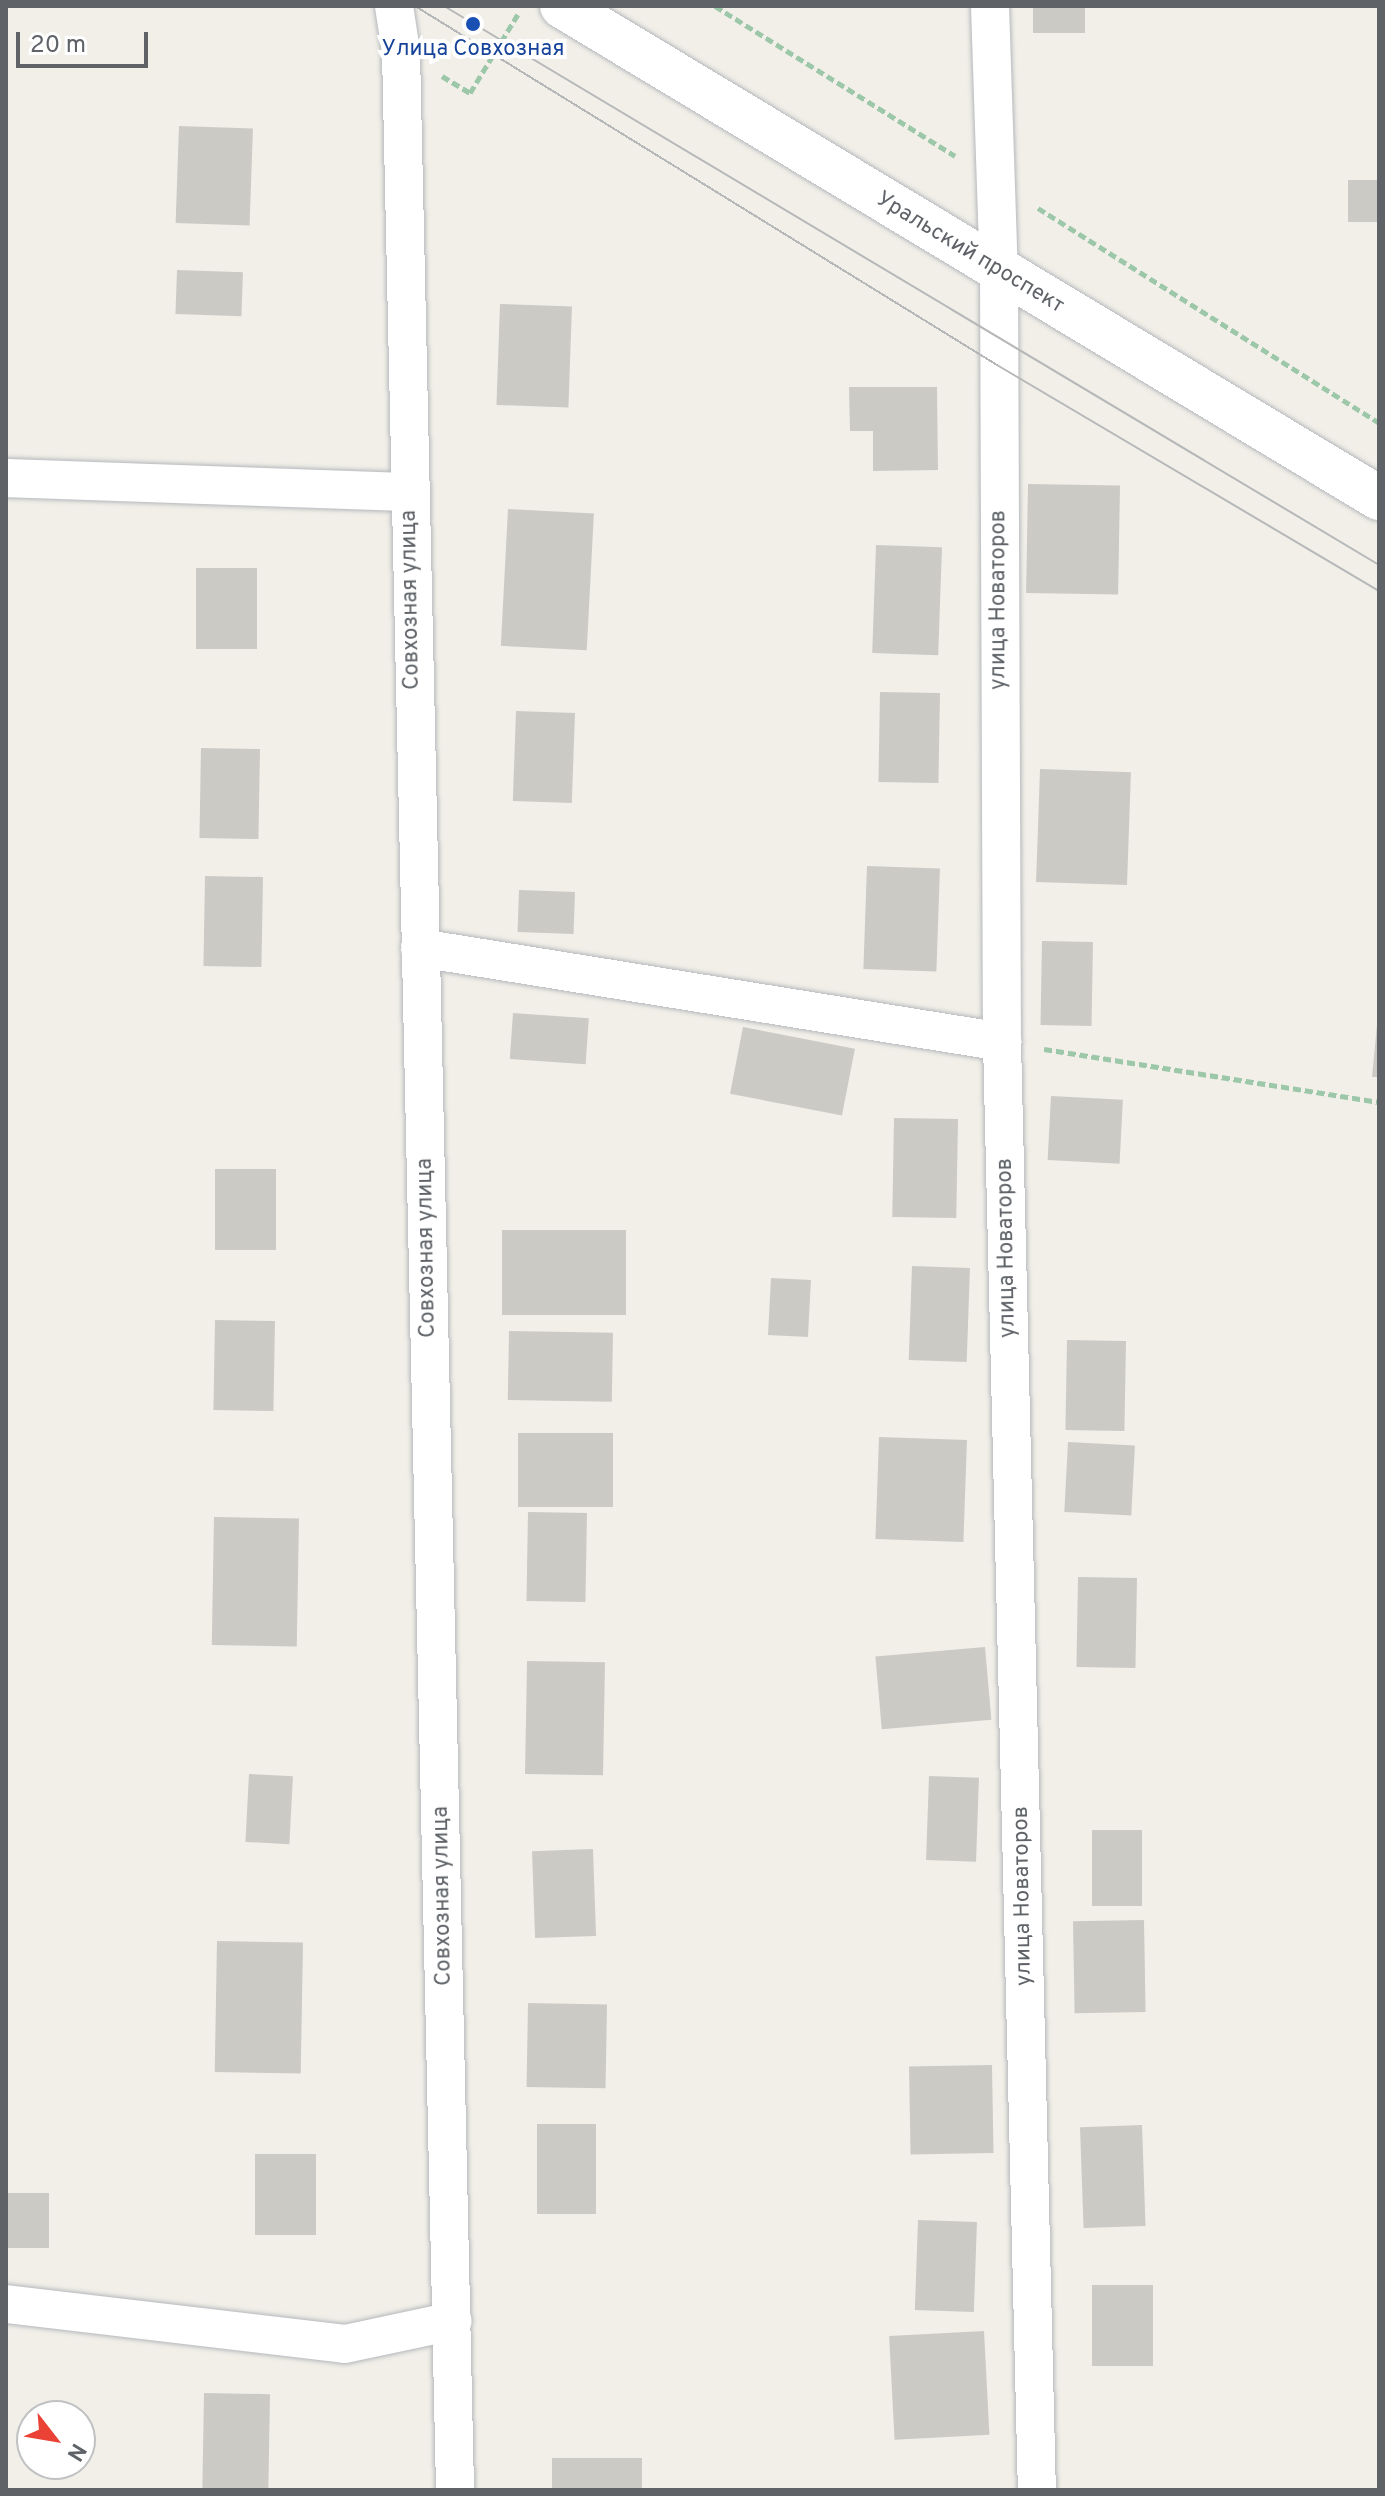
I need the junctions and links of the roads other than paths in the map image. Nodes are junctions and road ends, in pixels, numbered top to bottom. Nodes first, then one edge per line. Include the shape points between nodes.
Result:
1 (394, 6) edge
2 (562, 6) edge
3 (990, 6) edge
4 (999, 271) junction
5 (6, 478) edge
6 (408, 492) junction
7 (1379, 498) edge
8 (420, 948) junction
9 (1002, 1042) junction
10 (6, 2304) edge
11 (453, 2321) junction
12 (455, 2490) edge
13 (1037, 2490) edge

1 - 6 street, Совхозная улица via 401,52
2 - 4 main road, Уральский проспект
3 - 4 street, улица Новаторов
4 - 7 main road, Уральский проспект
4 - 9 street, улица Новаторов
5 - 6 street
6 - 8 street, Совхозная улица
8 - 9 street
8 - 11 street, Совхозная улица
9 - 13 street, улица Новаторов
10 - 11 street via 345,2344
11 - 12 street, Совхозная улица

